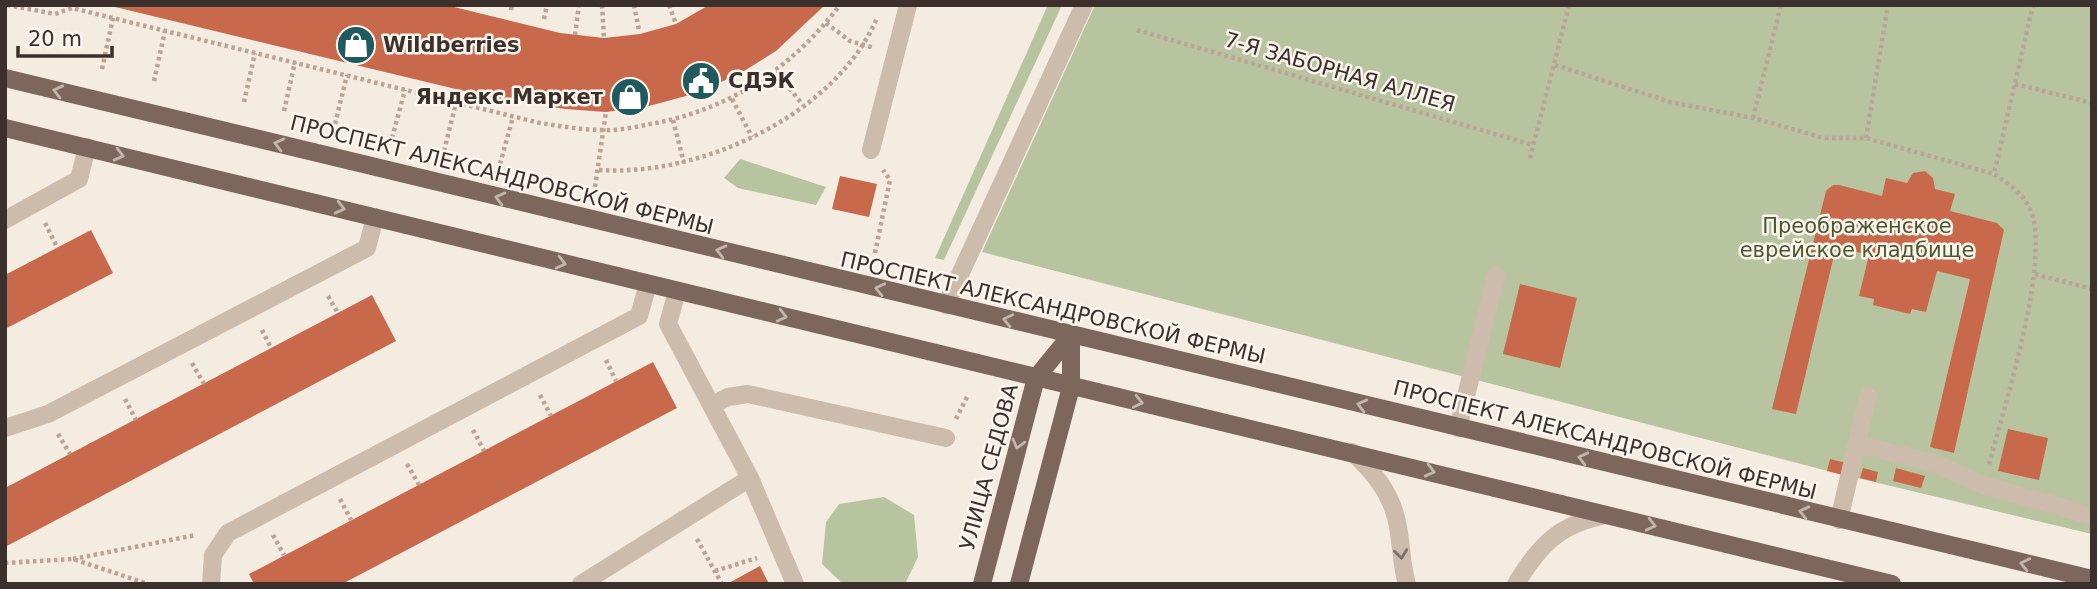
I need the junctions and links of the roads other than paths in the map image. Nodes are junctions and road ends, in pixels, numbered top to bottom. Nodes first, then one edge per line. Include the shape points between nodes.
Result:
1 (908, 5) edge
2 (1084, 5) edge
3 (5, 78) edge
4 (5, 128) edge
5 (87, 147) junction
6 (871, 150) road end
7 (374, 217) junction
8 (5, 220) edge
9 (1496, 275) dead end
10 (648, 284) junction
11 (677, 291) junction
12 (946, 305) junction
13 (1071, 335) junction
14 (1036, 378) junction
15 (1071, 387) junction
16 (1868, 396) dead end
17 (712, 405) junction
18 (5, 428) edge
19 (1458, 428) junction
20 (946, 438) dead end
21 (1857, 444) junction
22 (1352, 452) junction
23 (750, 478) junction
24 (1607, 515) junction
25 (2092, 516) edge
26 (1839, 520) junction
27 (1535, 553) junction
28 (2092, 579) edge
29 (211, 584) edge
30 (581, 584) edge
31 (795, 584) edge
32 (982, 584) edge
33 (1020, 584) edge
34 (1407, 584) edge
35 (1516, 584) edge
36 (1527, 584) edge
37 (1892, 584) edge

1 - 6 street
2 - 12 street
12 -> 3 main road, ПРОСПЕКТ АЛЕКСАНДРОВСКОЙ ФЕРМЫ
4 - 5 main road
5 -> 7 main road
5 - 8 street via 79,179
7 -> 10 main road
7 - 18 street via 367,248 48,414
9 - 19 street
10 - 11 main road
10 - 29 street via 639,316 228,533 213,555
11 -> 14 main road
11 - 17 street via 668,324
13 -> 12 main road, ПРОСПЕКТ АЛЕКСАНДРОВСКОЙ ФЕРМЫ
13 - 14 main road, УЛИЦА СЕДОВА
13 - 15 main road
19 -> 13 main road, ПРОСПЕКТ АЛЕКСАНДРОВСКОЙ ФЕРМЫ
14 - 15 main road
14 -> 32 main road, УЛИЦА СЕДОВА
15 -> 22 main road
15 - 33 main road
16 - 21 street
17 - 20 street via 748,394
17 - 23 street
26 -> 19 main road, ПРОСПЕКТ АЛЕКСАНДРОВСКОЙ ФЕРМЫ
21 - 25 street via 1934,463 1983,485
21 - 26 street
22 -> 24 main road
22 -> 34 street via 1387,494 1396,515
23 - 30 street
23 - 31 street
24 - 27 street via 1581,520
24 -> 37 main road
28 -> 26 main road, ПРОСПЕКТ АЛЕКСАНДРОВСКОЙ ФЕРМЫ
27 - 35 street
27 - 36 street

